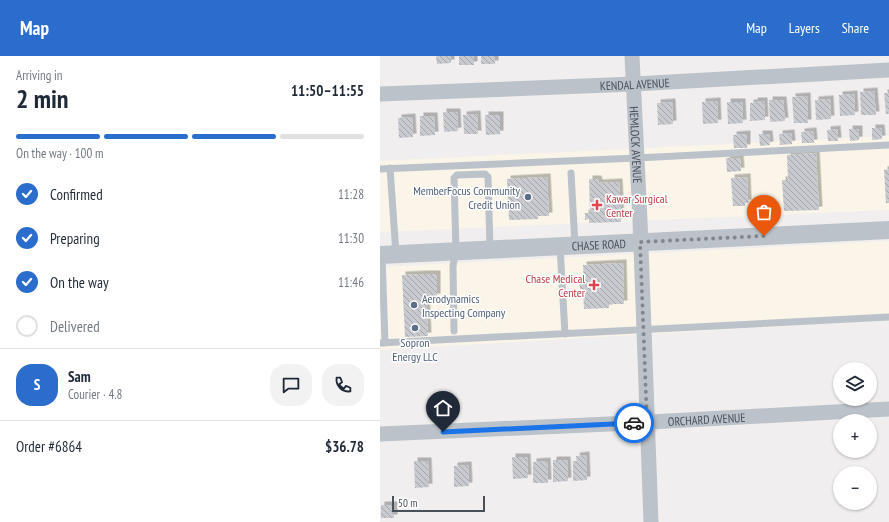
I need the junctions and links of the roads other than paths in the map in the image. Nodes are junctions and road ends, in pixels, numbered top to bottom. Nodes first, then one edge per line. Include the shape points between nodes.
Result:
1 (632, 56) edge
2 (889, 70) edge
3 (634, 84) junction
4 (380, 94) edge
5 (889, 144) edge
6 (637, 158) junction
7 (390, 168) junction
8 (380, 169) edge
9 (571, 173) dead end
10 (889, 230) edge
11 (640, 242) junction
12 (568, 246) junction
13 (490, 250) junction
14 (456, 251) junction
15 (386, 255) edge
16 (889, 317) edge
17 (644, 330) junction
18 (454, 331) dead end
19 (565, 334) junction
20 (382, 343) edge
21 (889, 409) edge
22 (647, 422) junction
23 (380, 434) edge
24 (651, 522) edge

1 - 3 street, HEMLOCK AVENUE
2 - 3 street, KENDAL AVENUE
3 - 4 street, KENDAL AVENUE
3 - 6 street, HEMLOCK AVENUE
5 - 6 lane
6 - 7 lane
6 - 11 street, HEMLOCK AVENUE
7 - 8 lane
7 - 15 lane
9 - 12 lane
10 - 11 street, CHASE ROAD
11 - 12 street, CHASE ROAD
11 - 17 street, HEMLOCK AVENUE
12 - 13 street, CHASE ROAD
12 - 19 lane
13 - 14 street, CHASE ROAD
13 - 14 lane via 488,177 485,174 457,175 454,178
14 - 15 street, CHASE ROAD
14 - 18 lane via 453,266
15 - 20 lane
16 - 17 lane
17 - 19 lane
17 - 22 street, HEMLOCK AVENUE
19 - 20 lane
21 - 22 street, ORCHARD AVENUE
22 - 23 street, ORCHARD AVENUE
22 - 24 street, HEMLOCK AVENUE

